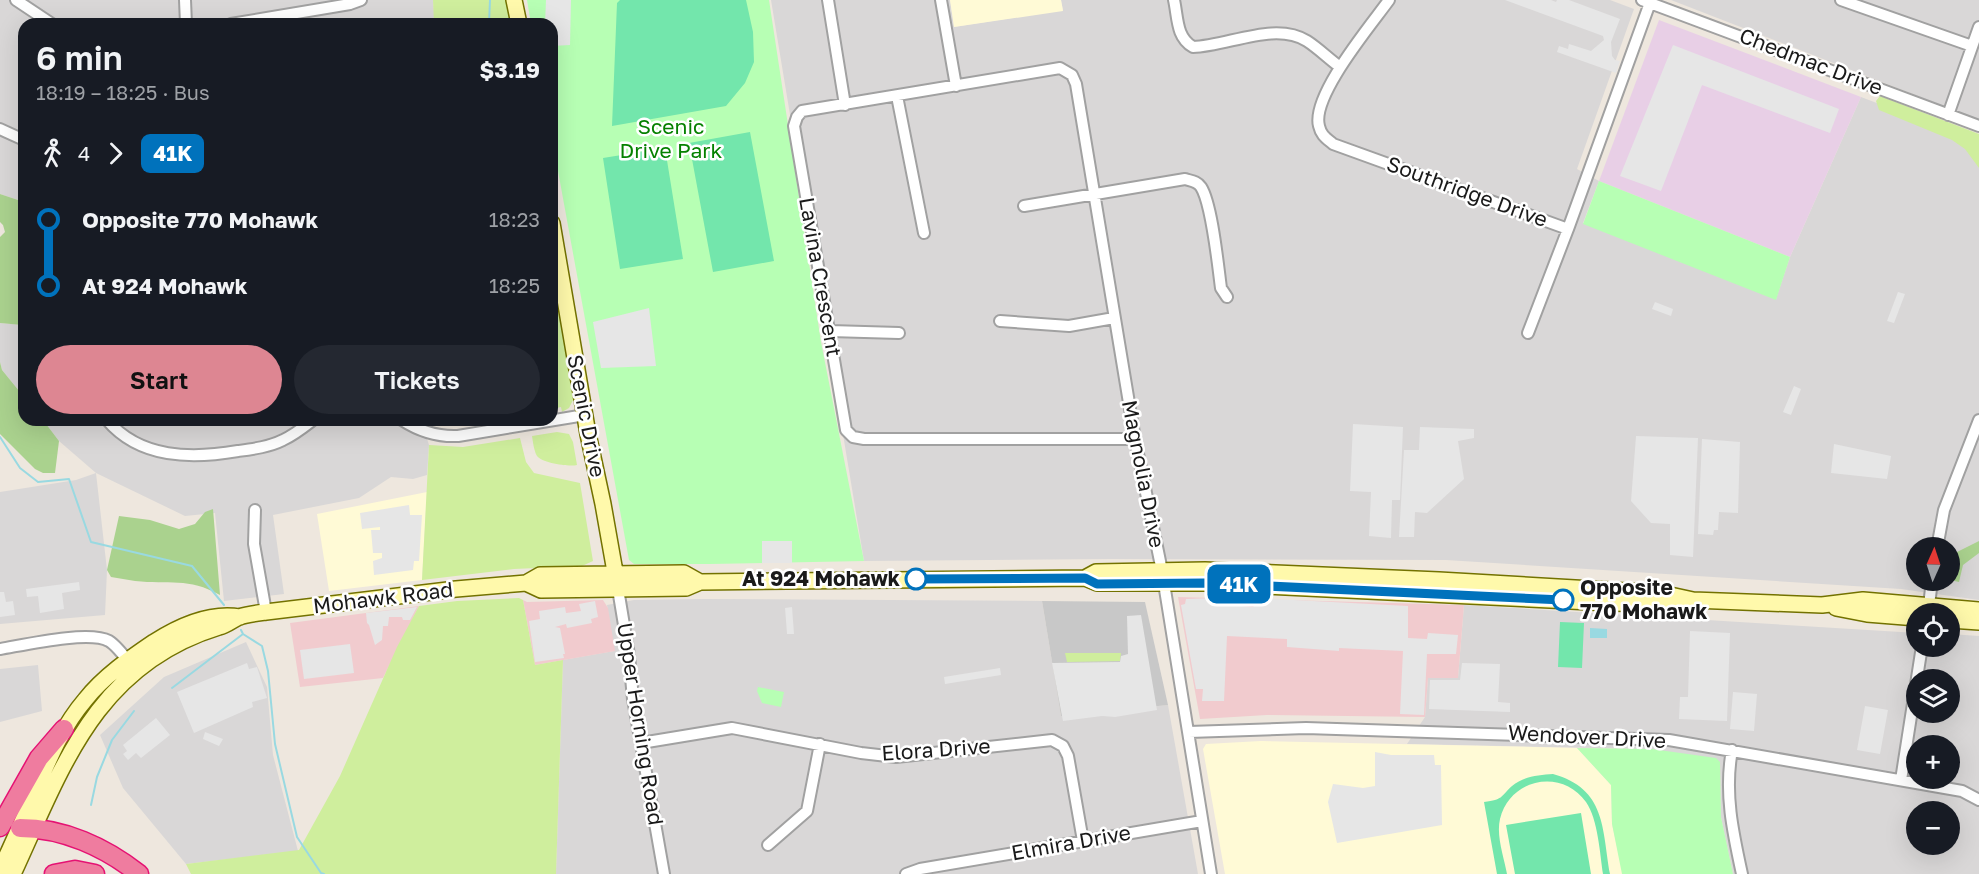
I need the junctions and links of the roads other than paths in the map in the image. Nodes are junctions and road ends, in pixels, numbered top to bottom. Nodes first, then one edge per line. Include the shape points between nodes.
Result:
1 (16, 0) edge
2 (185, 0) edge
3 (361, 0) edge
4 (514, 0) edge
5 (828, 0) edge
6 (941, 0) edge
7 (1174, 0) edge
8 (1389, 0) edge
9 (1841, 0) edge
10 (1647, 1) edge
11 (43, 18) edge
12 (186, 18) edge
13 (267, 18) edge
14 (518, 18) edge
15 (1979, 27) edge
16 (1972, 46) junction
17 (1340, 67) junction
18 (1072, 75) joint
19 (956, 86) junction
20 (897, 96) junction
21 (845, 105) junction
22 (1948, 115) junction
23 (1979, 126) edge
24 (0, 129) edge
25 (18, 137) edge
26 (1093, 194) junction
27 (1024, 206) dead end
28 (1568, 229) junction
29 (924, 233) dead end
30 (558, 258) edge
31 (1227, 297) dead end
32 (1114, 318) junction
33 (1000, 321) dead end
34 (830, 330) junction
35 (899, 333) dead end
36 (1528, 333) dead end
37 (585, 415) junction
38 (558, 419) edge
39 (1979, 420) edge
40 (113, 426) edge
41 (305, 426) edge
42 (414, 426) edge
43 (518, 426) edge
44 (1135, 440) junction
45 (255, 510) dead end
46 (1939, 537) edge
47 (1162, 577) junction
48 (1440, 580) junction
49 (617, 581) junction
50 (1420, 594) junction
51 (1693, 600) junction
52 (1822, 605) junction
53 (1906, 606) edge
54 (1960, 610) edge
55 (1979, 610) edge
56 (266, 612) junction
57 (1906, 617) edge
58 (1960, 621) edge
59 (1979, 622) edge
60 (0, 649) edge
61 (1920, 657) edge
62 (132, 666) junction
63 (64, 729) junction
64 (1189, 732) junction
65 (640, 743) junction
66 (820, 744) junction
67 (1732, 750) junction
68 (1901, 780) junction
69 (1979, 800) edge
70 (1202, 821) junction
71 (0, 827) edge
72 (28, 828) junction
73 (1083, 841) junction
74 (768, 845) dead end
75 (0, 871) edge
76 (13, 874) edge
77 (54, 874) edge
78 (94, 874) edge
79 (139, 874) edge
80 (664, 874) edge
81 (906, 874) edge
82 (1211, 874) edge
83 (1742, 874) edge

1 - 11 street
2 - 12 street
3 - 13 street
4 - 14 main road
5 - 21 street
6 - 19 street
7 - 17 street via 1181,35 1184,42 1193,46 1278,32 1306,40
8 - 17 street, Southridge Drive
9 - 16 street
10 - 22 street, Chedmac Drive
10 - 28 street, Southridge Drive
15 - 16 street
16 - 22 street
17 - 28 street, Southridge Drive via 1324,96 1318,123 1322,135 1333,144
18 - 19 street, Lavina Crescent via 1060,68
18 - 26 street, Magnolia Drive
19 - 20 street, Lavina Crescent
20 - 21 street, Lavina Crescent
20 - 29 street
21 - 34 street, Lavina Crescent via 802,111 794,126
22 - 23 street, Chedmac Drive
24 - 25 street
26 - 27 street
26 - 31 street via 1185,179 1196,181 1208,204 1221,288
26 - 32 street, Magnolia Drive
28 - 36 street
30 - 37 main road, Scenic Drive
32 - 33 street via 1069,326
32 - 44 street, Magnolia Drive
34 - 35 street
34 - 44 street, Lavina Crescent via 846,430 853,437
37 - 38 street
37 - 49 main road, Scenic Drive
39 - 46 street via 1944,510
40 - 41 street via 141,446 202,456 273,444
42 - 43 street via 431,434 458,436
44 - 47 street, Magnolia Drive
45 - 56 street via 254,544
47 - 48 main road via 1205,570
47 - 49 main road, Mohawk Road via 1097,584 1085,578 700,582 686,588
47 - 50 main road via 1204,583
47 - 64 street, Magnolia Drive
48 - 50 main road
48 - 51 main road via 1661,593
49 - 56 main road, Mohawk Road via 541,590 526,583 456,589
49 - 65 street, Upper Horning Road
50 - 51 main road via 1611,603 1667,604
51 - 52 main road
52 - 53 main road via 1863,600
52 - 57 main road
54 - 55 main road
56 - 62 main road, Mohawk Road via 240,617
58 - 59 main road
60 - 62 street via 98,636 109,641
61 - 68 street
62 - 63 main road, Mohawk Road via 106,677
62 - 72 main road, Mohawk Road via 72,748
63 - 71 highway via 39,758
63 - 72 main road, Mohawk Road
64 - 67 street, Wendover Drive via 1306,728 1600,736 1669,740
64 - 70 street, Magnolia Drive
65 - 66 street, Elora Drive via 732,728
65 - 80 street, Upper Horning Road
66 - 73 street, Elora Drive via 896,757 1052,740 1063,746 1068,756
66 - 74 street via 807,811
67 - 68 street, Wendover Drive
67 - 83 street via 1728,791
68 - 69 street, Wendover Drive via 1962,791
70 - 73 street, Elmira Drive
70 - 82 street, Magnolia Drive
72 - 75 main road, Mohawk Road
72 - 76 main road, Mohawk Road
72 - 79 highway via 55,832 102,849
73 - 81 street, Elmira Drive
77 - 78 highway via 75,870

